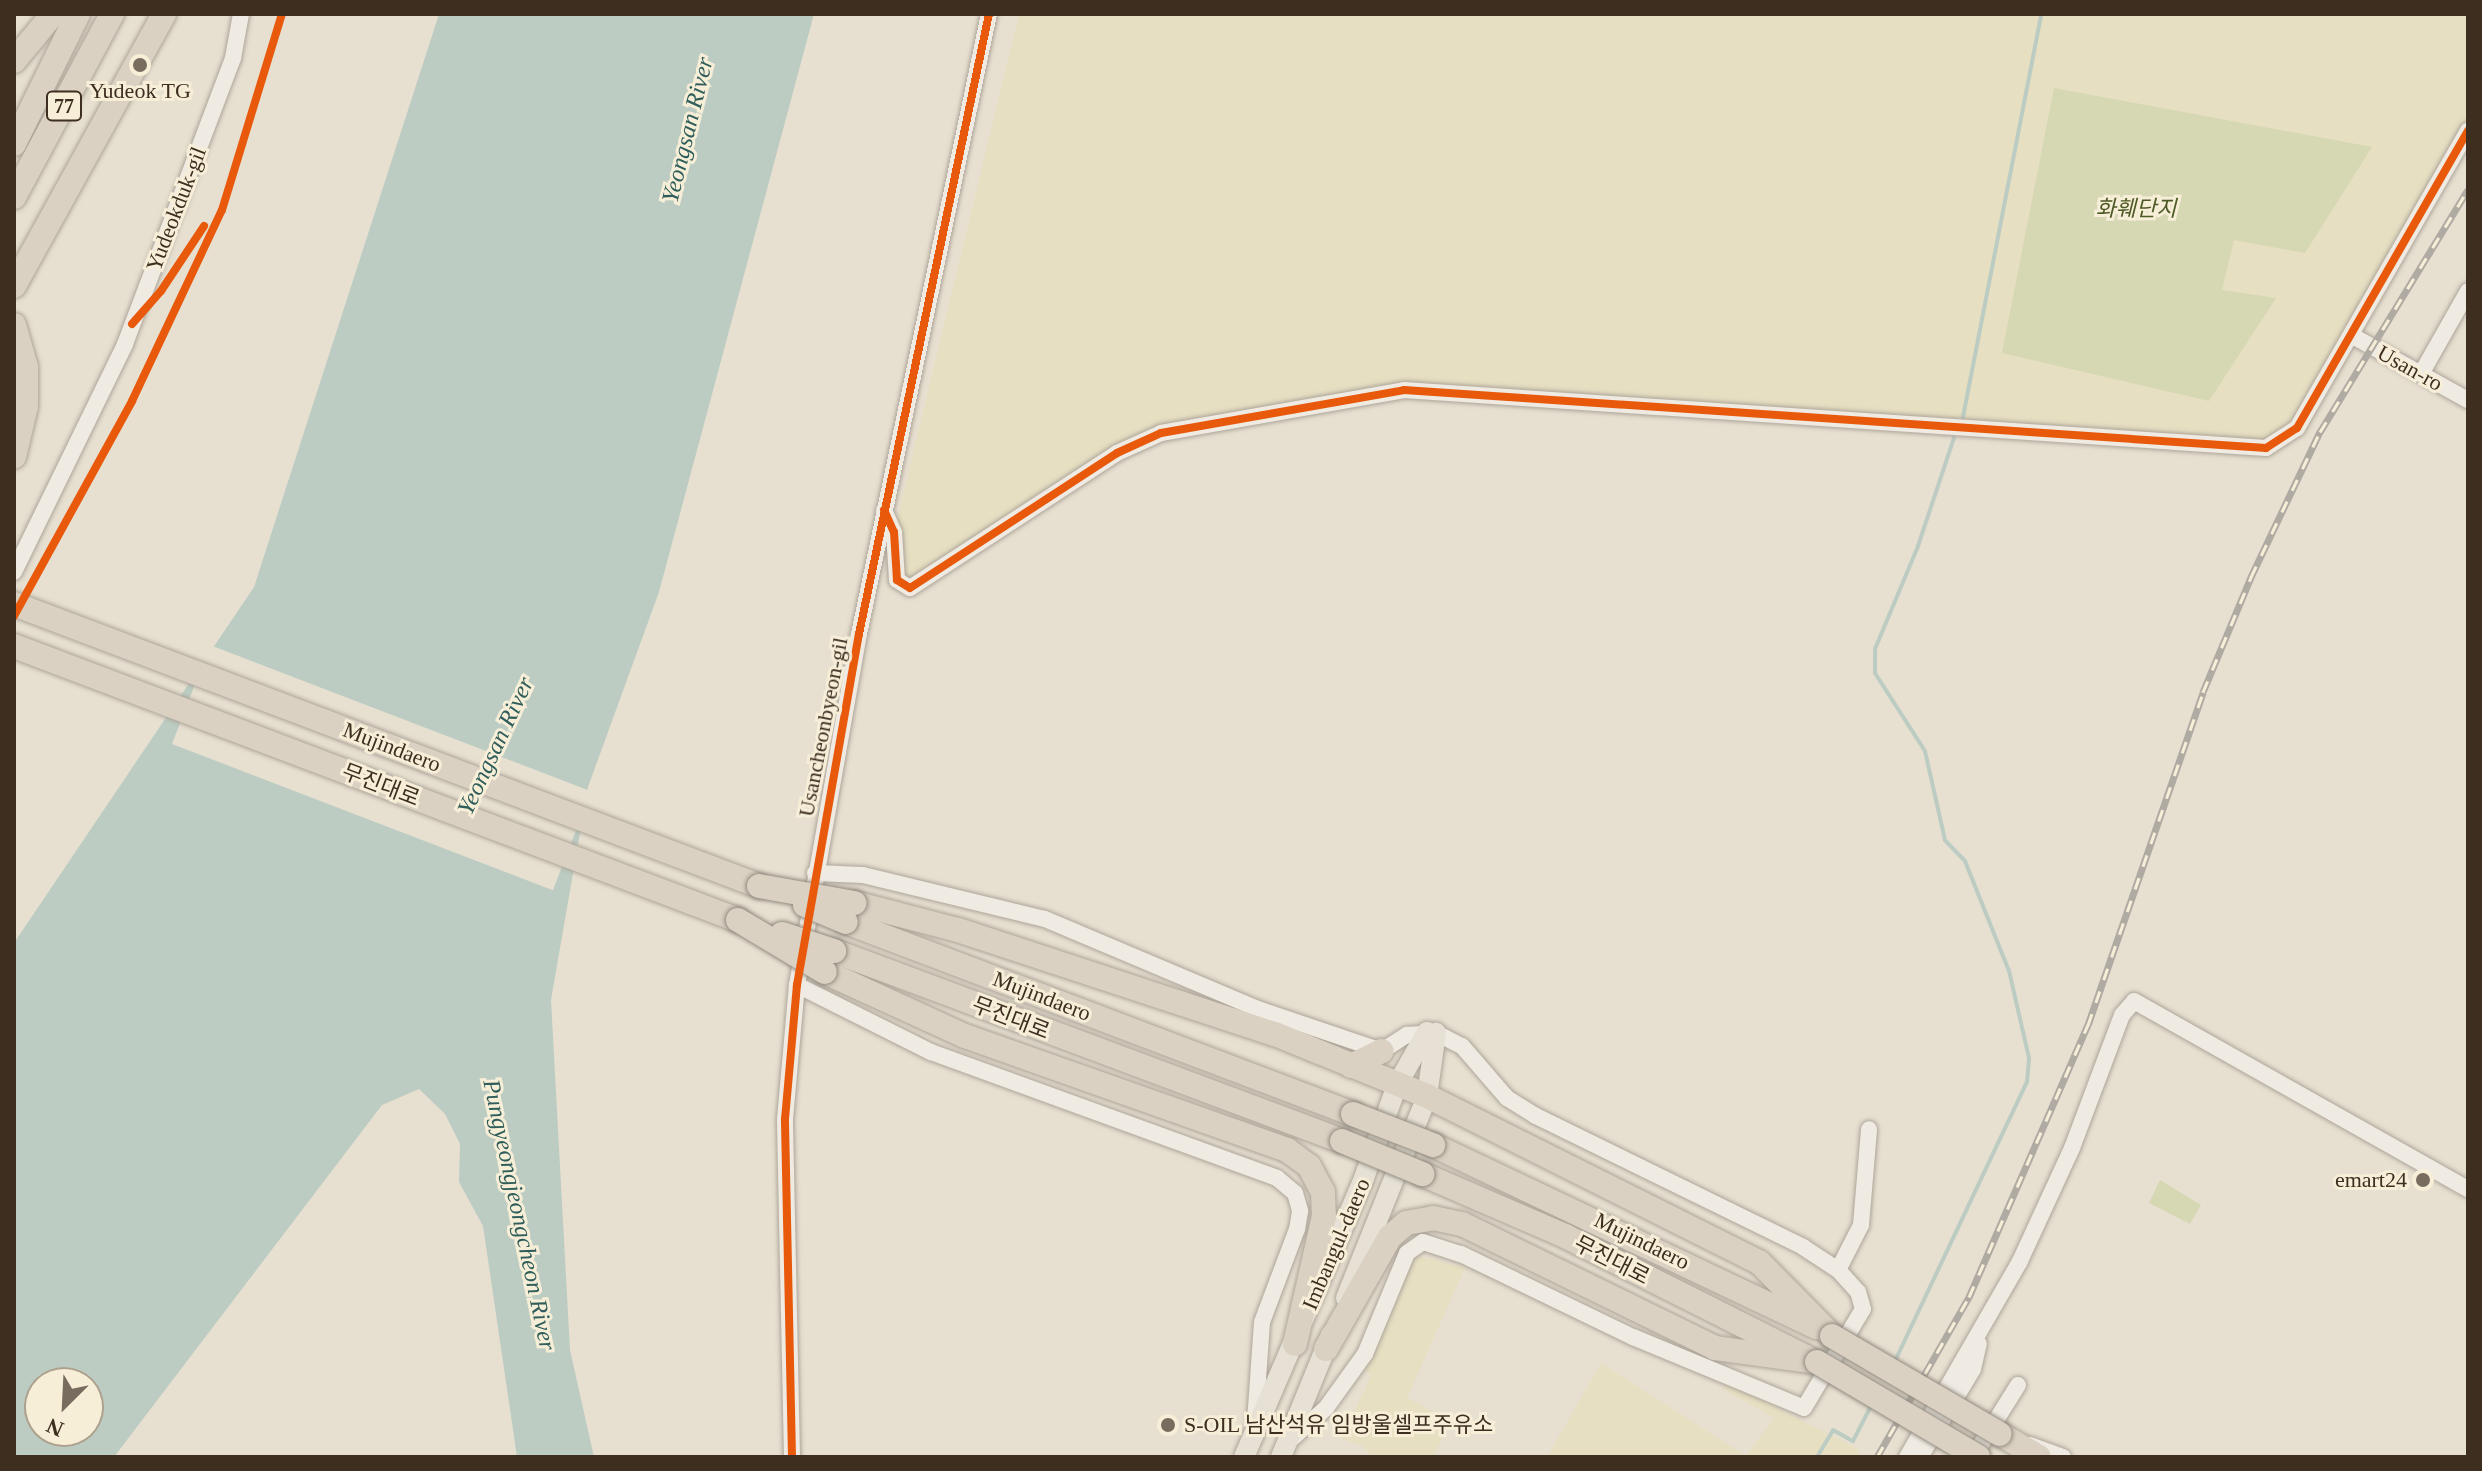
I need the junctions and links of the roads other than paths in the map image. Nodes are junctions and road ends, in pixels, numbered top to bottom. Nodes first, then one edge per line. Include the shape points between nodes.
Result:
1 (53, 14) edge
2 (78, 14) edge
3 (112, 14) edge
4 (164, 14) edge
5 (241, 14) edge
6 (989, 14) edge
7 (14, 61) edge
8 (2468, 131) edge
9 (14, 144) edge
10 (14, 197) edge
11 (14, 286) edge
12 (2466, 299) edge
13 (14, 325) edge
14 (2351, 335) junction
15 (2421, 374) junction
16 (2468, 400) edge
17 (14, 457) edge
18 (884, 510) junction
19 (14, 572) edge
20 (14, 604) edge
21 (14, 646) edge
22 (815, 873) junction
23 (850, 912) junction
24 (830, 961) junction
25 (797, 985) junction
26 (1432, 1032) junction
27 (1382, 1051) junction
28 (1351, 1066) junction
29 (1397, 1085) junction
30 (1427, 1096) junction
31 (1869, 1129) dead end
32 (2468, 1188) edge
33 (1838, 1270) junction
34 (1832, 1336) junction
35 (1980, 1339) junction
36 (1295, 1344) junction
37 (1326, 1349) junction
38 (1817, 1362) junction
39 (2018, 1385) dead end
40 (1255, 1432) junction
41 (2000, 1434) junction
42 (1284, 1449) edge
43 (792, 1457) edge
44 (1244, 1457) edge
45 (1907, 1457) edge
46 (1920, 1457) edge
47 (1976, 1457) edge
48 (2039, 1457) edge
49 (2063, 1457) edge

1 - 7 highway
2 - 9 highway, 77
3 - 10 highway, 77
4 - 11 highway
5 - 19 street, Yudeokduk-gil via 233,58 125,344
6 - 18 street, Usancheonbyeon-gil
8 - 14 street
12 - 15 street
13 - 17 highway via 26,367 26,406
14 - 15 street, Usan-ro
14 - 18 street via 2297,428 2274,444 2247,451 1404,390 1161,433 1117,453 910,588 897,580 894,532
15 - 16 street, Usan-ro
18 - 22 street, Usancheonbyeon-gil
20 - 23 highway, Mujindaero, bridge via 759,886
21 - 24 highway, 무진대로, bridge via 738,920
22 - 25 street, Usancheonbyeon-gil
22 - 27 street via 863,875 1045,919 1258,1009
23 - 28 highway via 958,930 1275,1034
23 - 34 highway, Mujindaero, bridge via 1433,1145
24 - 36 highway via 965,1036 1287,1150 1309,1166 1323,1192 1324,1216
24 - 38 highway, 무진대로, bridge via 1342,1141 1565,1236
25 - 40 street via 931,1052 1277,1178 1295,1193 1297,1229 1262,1322
25 - 43 street, Usancheonbyeon-gil via 785,1119
26 - 27 street via 1407,1035
26 - 29 main road, Imbangul-daero
26 - 30 main road, Imbangul-daero
26 - 33 street via 1462,1046 1507,1098 1536,1116 1803,1247
27 - 28 highway
28 - 29 highway
29 - 30 highway
29 - 36 main road, Imbangul-daero
30 - 34 highway via 1759,1262
30 - 37 main road, Imbangul-daero
31 - 33 street via 1861,1225
32 - 35 street via 2134,1001 2122,1015 2049,1199
33 - 42 street via 1858,1292 1863,1309 1804,1408 1633,1337 1461,1254 1423,1242 1407,1253 1358,1363 1326,1408
34 - 41 highway, Mujindaero, bridge
35 - 45 street
35 - 46 street via 1973,1369
36 - 40 main road, Imbangul-daero
37 - 38 highway via 1390,1237 1406,1223 1433,1218 1462,1224 1715,1348
37 - 42 main road, Imbangul-daero
38 - 47 highway, 무진대로, bridge
39 - 47 street
40 - 44 main road, Imbangul-daero
41 - 48 highway, Mujindaero
41 - 49 street

